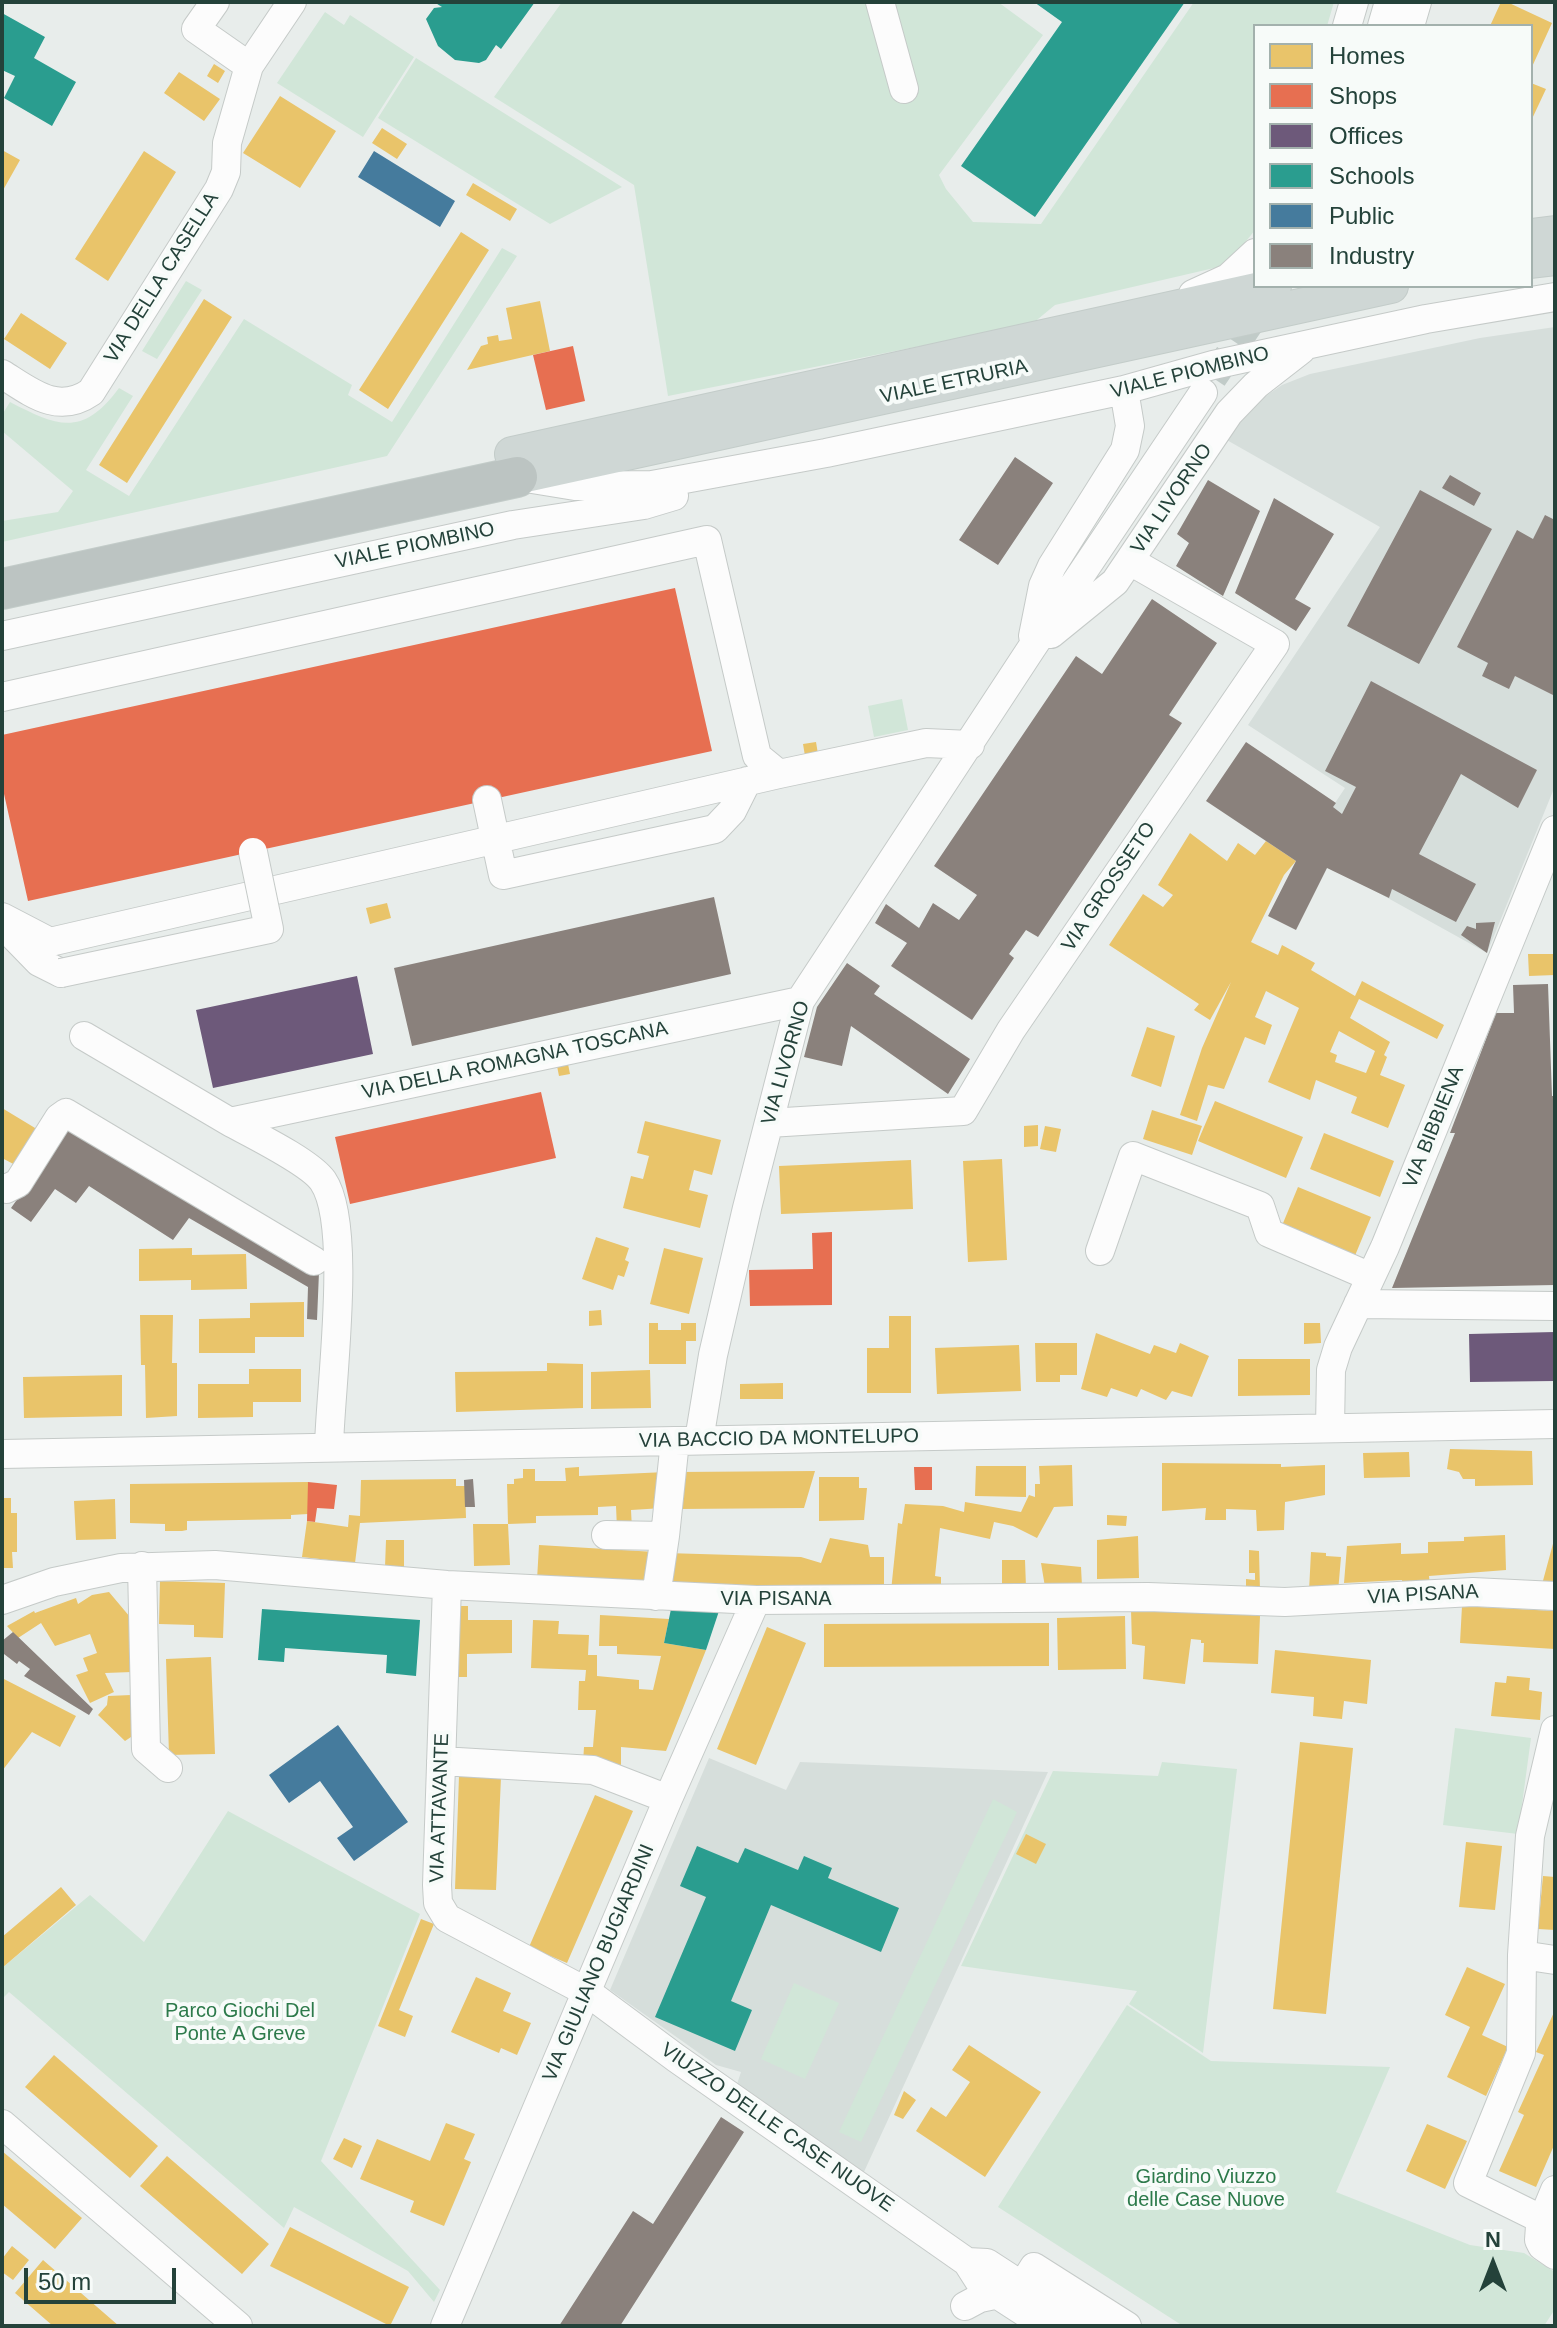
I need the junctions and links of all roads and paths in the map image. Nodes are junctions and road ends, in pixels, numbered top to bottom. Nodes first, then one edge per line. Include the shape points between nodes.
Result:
1 (215, 2) edge
2 (292, 2) edge
3 (880, 2) edge
4 (1354, 2) edge
5 (1389, 2) edge
6 (1417, 2) edge
7 (1348, 24) edge
8 (1383, 24) edge
9 (1411, 24) edge
10 (249, 66) junction
11 (904, 89) dead end
12 (1555, 233) edge
13 (1533, 236) edge
14 (1253, 255) edge
15 (1555, 258) edge
16 (1533, 261) edge
17 (1265, 288) edge
18 (1381, 288) edge
19 (1555, 297) edge
20 (1098, 325) junction
21 (1308, 345) junction
22 (2, 374) edge
23 (1124, 390) junction
24 (1203, 393) tunnel mouth
25 (826, 453) junction
26 (514, 465) junction
27 (1130, 561) junction
28 (2, 563) edge
29 (2, 589) edge
30 (2, 636) edge
31 (1031, 649) junction
32 (2, 697) edge
33 (970, 745) junction
34 (779, 774) junction
35 (747, 781) junction
36 (487, 800) dead end
37 (1555, 830) edge
38 (253, 852) dead end
39 (2, 917) edge
40 (2, 923) edge
41 (800, 1001) junction
42 (84, 1036) dead end
43 (230, 1122) junction
44 (769, 1123) junction
45 (2, 1188) edge
46 (1100, 1251) dead end
47 (314, 1261) dead end
48 (1371, 1277) junction
49 (1358, 1304) junction
50 (1555, 1306) edge
51 (1555, 1424) edge
52 (1330, 1428) junction
53 (687, 1441) junction
54 (329, 1447) junction
55 (2, 1454) edge
56 (606, 1535) dead end
57 (665, 1536) junction
58 (142, 1566) junction
59 (447, 1585) junction
60 (656, 1596) junction
61 (1555, 1596) edge
62 (2, 1600) edge
63 (756, 1600) junction
64 (1555, 1730) edge
65 (441, 1761) junction
66 (168, 1768) dead end
67 (668, 1799) junction
68 (1522, 1955) junction
69 (1555, 1960) edge
70 (587, 1992) junction
71 (2, 2124) edge
72 (1555, 2190) edge
73 (1543, 2220) junction
74 (1555, 2255) edge
75 (979, 2278) junction
76 (1022, 2286) junction
77 (957, 2316) edge
78 (238, 2326) edge
79 (445, 2326) edge
80 (1046, 2326) edge
81 (1066, 2326) edge
82 (1084, 2326) edge
83 (1127, 2326) edge

1 - 10 street via 196,29
2 - 10 street, VIA DELLA CASELLA
3 - 11 street
4 - 7 street
5 - 8 street
6 - 9 street
10 - 22 street, VIA DELLA CASELLA via 219,189 91,392 74,402 57,403
12 - 13 main road
14 - 20 street via 1234,274 1204,290
15 - 16 main road
17 - 20 main road, VIALE ETRURIA
18 - 26 main road, VIALE ETRURIA
19 - 21 street, VIALE PIOMBINO
20 - 26 main road, VIALE ETRURIA
21 - 23 street, VIALE PIOMBINO
21 - 27 street, VIA LIVORNO via 1240,401
23 - 25 street, VIALE PIOMBINO
23 - 31 street, VIA LIVORNO via 1130,426 1125,450 1052,566
24 - 31 street, VIA LIVORNO
25 - 26 street, VIALE PIOMBINO via 629,487 575,486
25 - 30 street, VIALE PIOMBINO via 644,505 513,525
26 - 28 highway
26 - 29 highway
27 - 31 street, VIA LIVORNO via 1102,595
27 - 44 street, VIA GROSSETO via 1275,644 1011,1030 963,1111
31 - 33 street, VIA LIVORNO
32 - 34 street via 707,540 757,756
33 - 34 street via 926,743
33 - 41 street, VIA LIVORNO
34 - 35 street
35 - 36 street via 732,811 715,829 503,875
35 - 39 street via 50,942
37 - 48 street, VIA BIBBIENA
38 - 40 street, bridge via 269,929 61,973 39,962
41 - 43 street, VIA DELLA ROMAGNA TOSCANA
41 - 44 street, VIA LIVORNO
42 - 43 street
43 - 54 street via 304,1165 323,1180 330,1199 339,1261
44 - 53 street, VIA LIVORNO via 717,1341
45 - 47 street via 18,1183 66,1113
46 - 48 street via 1133,1156 1260,1206 1269,1233
48 - 49 street, VIA BIBBIENA
49 - 50 street
49 - 52 street, VIA BIBBIENA via 1331,1370
51 - 52 street, VIA BACCIO DA MONTELUPO
52 - 53 street, VIA BACCIO DA MONTELUPO
53 - 54 street, VIA BACCIO DA MONTELUPO
53 - 57 street, VIA LIVORNO
54 - 55 street, VIA BACCIO DA MONTELUPO
56 - 57 street
57 - 60 street, VIA LIVORNO
58 - 59 street, VIA PISANA via 242,1566
58 - 62 street, VIA PISANA via 54,1582
58 - 66 street via 146,1749
59 - 60 street, VIA PISANA
59 - 65 street, VIA ATTAVANTE
60 - 63 street, VIA PISANA
61 - 63 street, VIA PISANA via 1473,1592 1285,1602 1148,1597
63 - 67 street, VIA GIULIANO BUGIARDINI
64 - 68 street via 1530,1836
65 - 67 street via 593,1770
65 - 70 street, VIA ATTAVANTE via 437,1885 438,1903 447,1918
67 - 70 street, VIA GIULIANO BUGIARDINI
68 - 69 street
68 - 73 street via 1521,2053 1468,2183
70 - 75 street, VIUZZO DELLE CASE NUOVE via 892,2209
70 - 79 street, VIA GIULIANO BUGIARDINI
71 - 78 street
72 - 73 street
73 - 74 street via 1539,2240
75 - 76 street, VIUZZO DELLE CASE NUOVE via 987,2263
75 - 77 street
75 - 80 street, VIUZZO DELLE CASE NUOVE
75 - 81 street, VIUZZO DELLE CASE NUOVE
76 - 82 street, VIUZZO DELLE CASE NUOVE
76 - 83 street via 1034,2267

